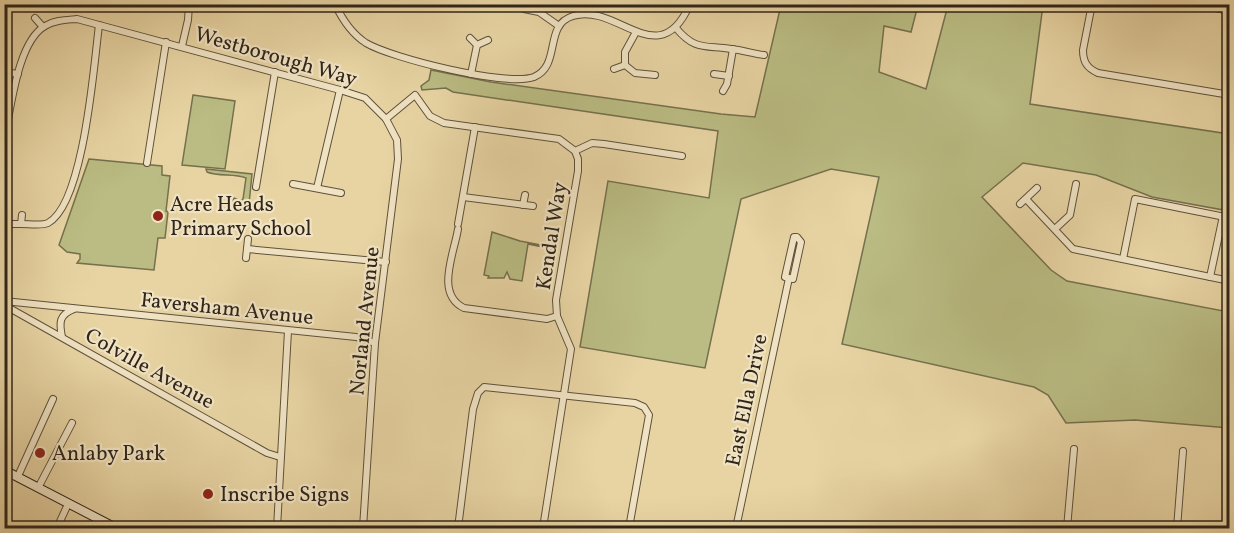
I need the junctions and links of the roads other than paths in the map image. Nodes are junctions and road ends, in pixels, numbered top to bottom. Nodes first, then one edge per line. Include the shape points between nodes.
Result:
1 (189, 4) edge
2 (335, 4) edge
3 (517, 4) edge
4 (690, 4) edge
5 (1092, 4) edge
6 (1197, 4) edge
7 (1230, 11) edge
8 (35, 18) dead end
9 (99, 25) junction
10 (559, 26) junction
11 (43, 27) junction
12 (676, 28) junction
13 (636, 32) junction
14 (470, 38) dead end
15 (488, 40) dead end
16 (166, 42) junction
17 (477, 45) junction
18 (182, 46) junction
19 (733, 49) junction
20 (764, 55) dead end
21 (625, 65) junction
22 (614, 69) dead end
23 (4, 72) edge
24 (275, 72) junction
25 (471, 74) junction
26 (714, 74) dead end
27 (18, 75) junction
28 (655, 75) dead end
29 (729, 76) junction
30 (340, 90) junction
31 (723, 91) dead end
32 (1230, 95) edge
33 (386, 119) junction
34 (475, 127) junction
35 (4, 140) edge
36 (574, 151) junction
37 (149, 153) junction
38 (158, 155) dead end
39 (682, 156) dead end
40 (147, 163) dead end
41 (258, 177) junction
42 (266, 179) dead end
43 (293, 184) dead end
44 (1076, 184) dead end
45 (256, 187) dead end
46 (317, 188) junction
47 (1037, 188) dead end
48 (341, 193) dead end
49 (525, 195) dead end
50 (463, 197) junction
51 (1026, 199) junction
52 (1020, 204) dead end
53 (523, 205) junction
54 (533, 206) dead end
55 (22, 214) dead end
56 (1226, 217) edge
57 (12, 224) dead end
58 (21, 224) junction
59 (1054, 230) junction
60 (456, 238) junction
61 (248, 239) dead end
62 (465, 240) dead end
63 (247, 249) junction
64 (246, 258) dead end
65 (1123, 260) junction
66 (386, 262) junction
67 (1210, 277) junction
68 (789, 278) junction
69 (1230, 281) edge
70 (4, 303) edge
71 (74, 309) junction
72 (557, 316) junction
73 (288, 331) junction
74 (62, 337) junction
75 (375, 343) junction
76 (564, 396) junction
77 (53, 399) dead end
78 (72, 423) dead end
79 (1074, 449) dead end
80 (1184, 451) dead end
81 (280, 457) junction
82 (4, 470) edge
83 (18, 477) junction
84 (38, 488) junction
85 (68, 504) junction
86 (57, 528) edge
87 (116, 528) edge
88 (277, 528) edge
89 (363, 528) edge
90 (458, 528) edge
91 (543, 528) edge
92 (629, 528) edge
93 (736, 528) edge
94 (1067, 528) edge
95 (1177, 528) edge

1 - 18 street
2 - 25 street via 350,29 384,52
3 - 10 street via 539,12
4 - 12 street
5 - 32 street via 1083,50 1091,70
6 - 7 street
8 - 11 street
9 - 11 street, Westborough Way via 77,19
9 - 16 street, Westborough Way
9 - 58 street via 81,157 66,200 58,216 47,224
10 - 13 street via 583,14
10 - 25 street via 549,62 534,77
11 - 27 street via 27,46
12 - 13 street via 660,35
12 - 19 street via 700,47
13 - 21 street via 625,52
14 - 17 street
15 - 17 street
16 - 18 street, Westborough Way
16 - 37 street
17 - 25 street
18 - 24 street, Westborough Way
19 - 20 street
19 - 29 street
21 - 22 street
21 - 28 street via 635,73
23 - 27 street
24 - 30 street, Westborough Way
24 - 41 street
26 - 29 street
27 - 35 street
29 - 31 street
30 - 33 street, Westborough Way via 365,98
30 - 46 street
33 - 34 street via 416,95 437,120
33 - 66 street, Norland Avenue via 397,141 398,159
34 - 36 street via 559,139
34 - 50 street
36 - 39 street via 592,143
36 - 72 street, Kendal Way via 578,171 556,300
37 - 38 street
37 - 40 street
41 - 42 street
41 - 45 street
43 - 46 street
44 - 59 street via 1070,215
46 - 48 street
47 - 51 street
49 - 53 street
50 - 53 street
50 - 60 street
51 - 52 street
51 - 59 street
53 - 54 street
55 - 58 street
56 - 65 street via 1135,199
56 - 67 street
57 - 58 street
59 - 65 street via 1073,249
60 - 62 street
60 - 72 street via 447,289 457,305 547,319
61 - 63 street
63 - 64 street
63 - 66 street
65 - 67 street
66 - 75 street, Norland Avenue
67 - 69 street
68 - 68 street, East Ella Drive via 785,277 792,240 797,237 801,242 793,279
68 - 93 street, East Ella Drive
70 - 71 street, Faversham Avenue
70 - 74 street, Colville Avenue
71 - 73 street, Faversham Avenue
71 - 74 street via 61,320
72 - 76 street, Kendal Way via 572,349
73 - 75 street, Faversham Avenue via 356,337
73 - 81 street
74 - 81 street, Colville Avenue
75 - 89 street, Norland Avenue
76 - 90 street via 490,387 478,393
76 - 91 street, Kendal Way
76 - 92 street via 635,403 649,415
77 - 83 street
78 - 84 street
79 - 94 street
80 - 95 street
81 - 88 street
82 - 83 main road
83 - 84 main road
84 - 85 main road
85 - 86 street
85 - 87 main road

